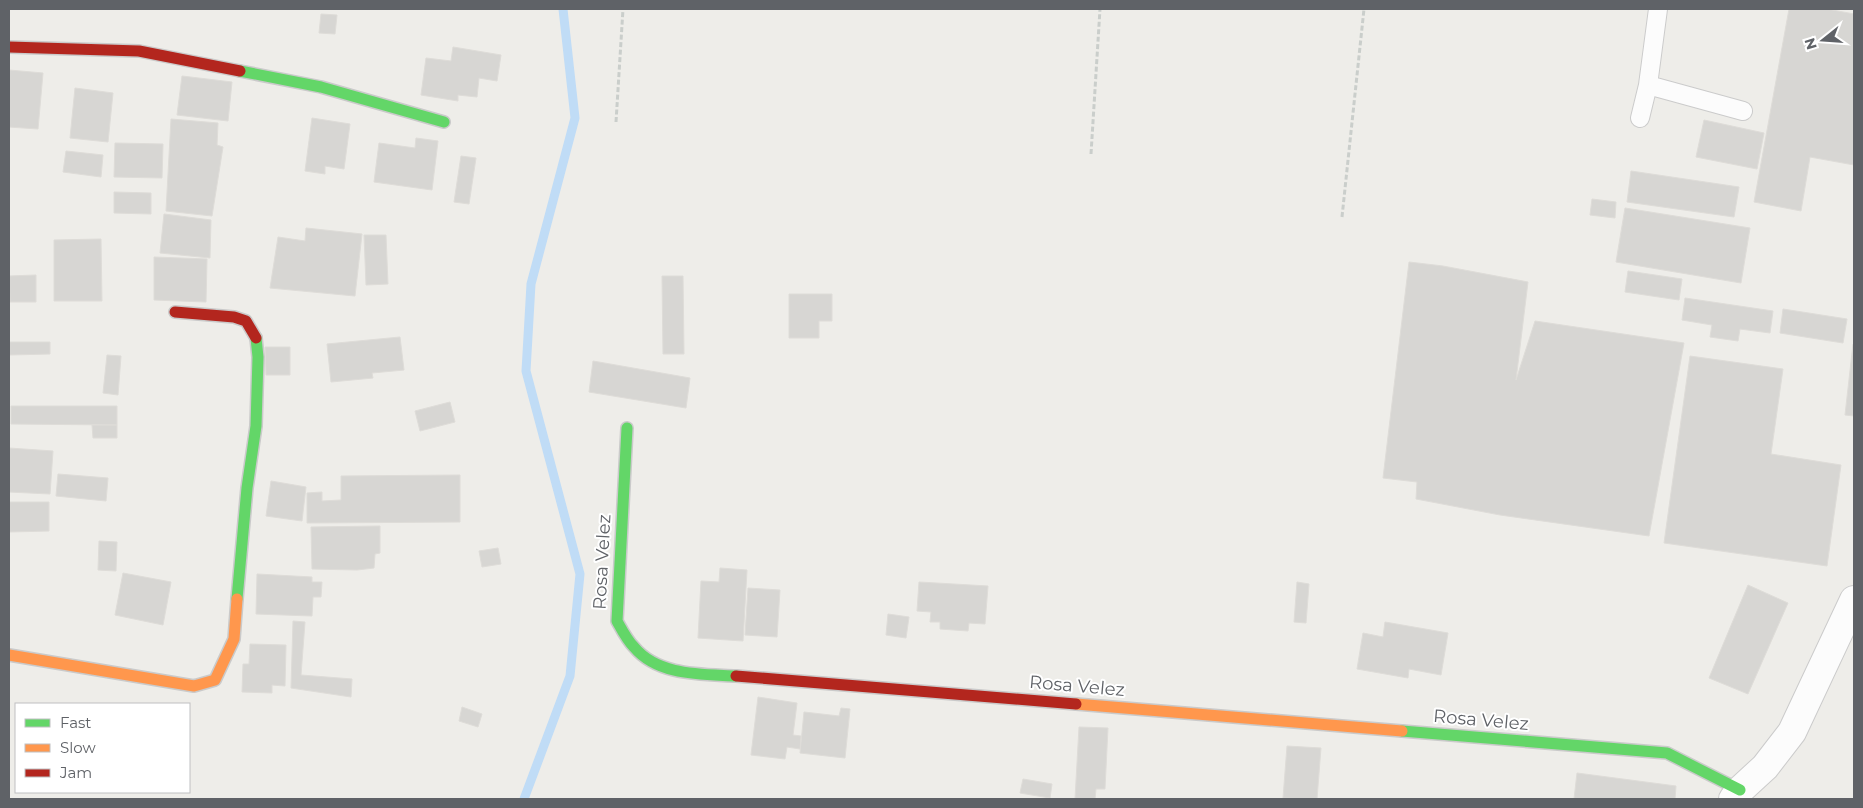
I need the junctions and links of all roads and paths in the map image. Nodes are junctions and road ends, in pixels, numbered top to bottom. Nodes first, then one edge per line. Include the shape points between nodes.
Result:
1 (623, 9) edge
2 (1100, 9) edge
3 (1364, 9) edge
4 (1658, 9) edge
5 (9, 46) edge
6 (1648, 85) junction
7 (1744, 112) dead end
8 (1640, 118) dead end
9 (444, 122) dead end
10 (616, 122) dead end
11 (1091, 154) dead end
12 (1342, 217) dead end
13 (175, 312) dead end
14 (627, 428) dead end
15 (1854, 600) edge
16 (9, 655) edge
17 (1736, 794) edge

1 - 10 path
2 - 11 path
3 - 12 path
4 - 6 lane
5 - 9 street via 139,52 321,86
6 - 7 lane
6 - 8 lane
13 - 16 street via 234,317 246,321 256,337 256,426 247,488 234,639 215,680 194,686
14 - 17 street, Rosa Velez via 617,621 634,648 657,666 688,673 1667,753
15 - 17 street via 1792,732 1765,767

